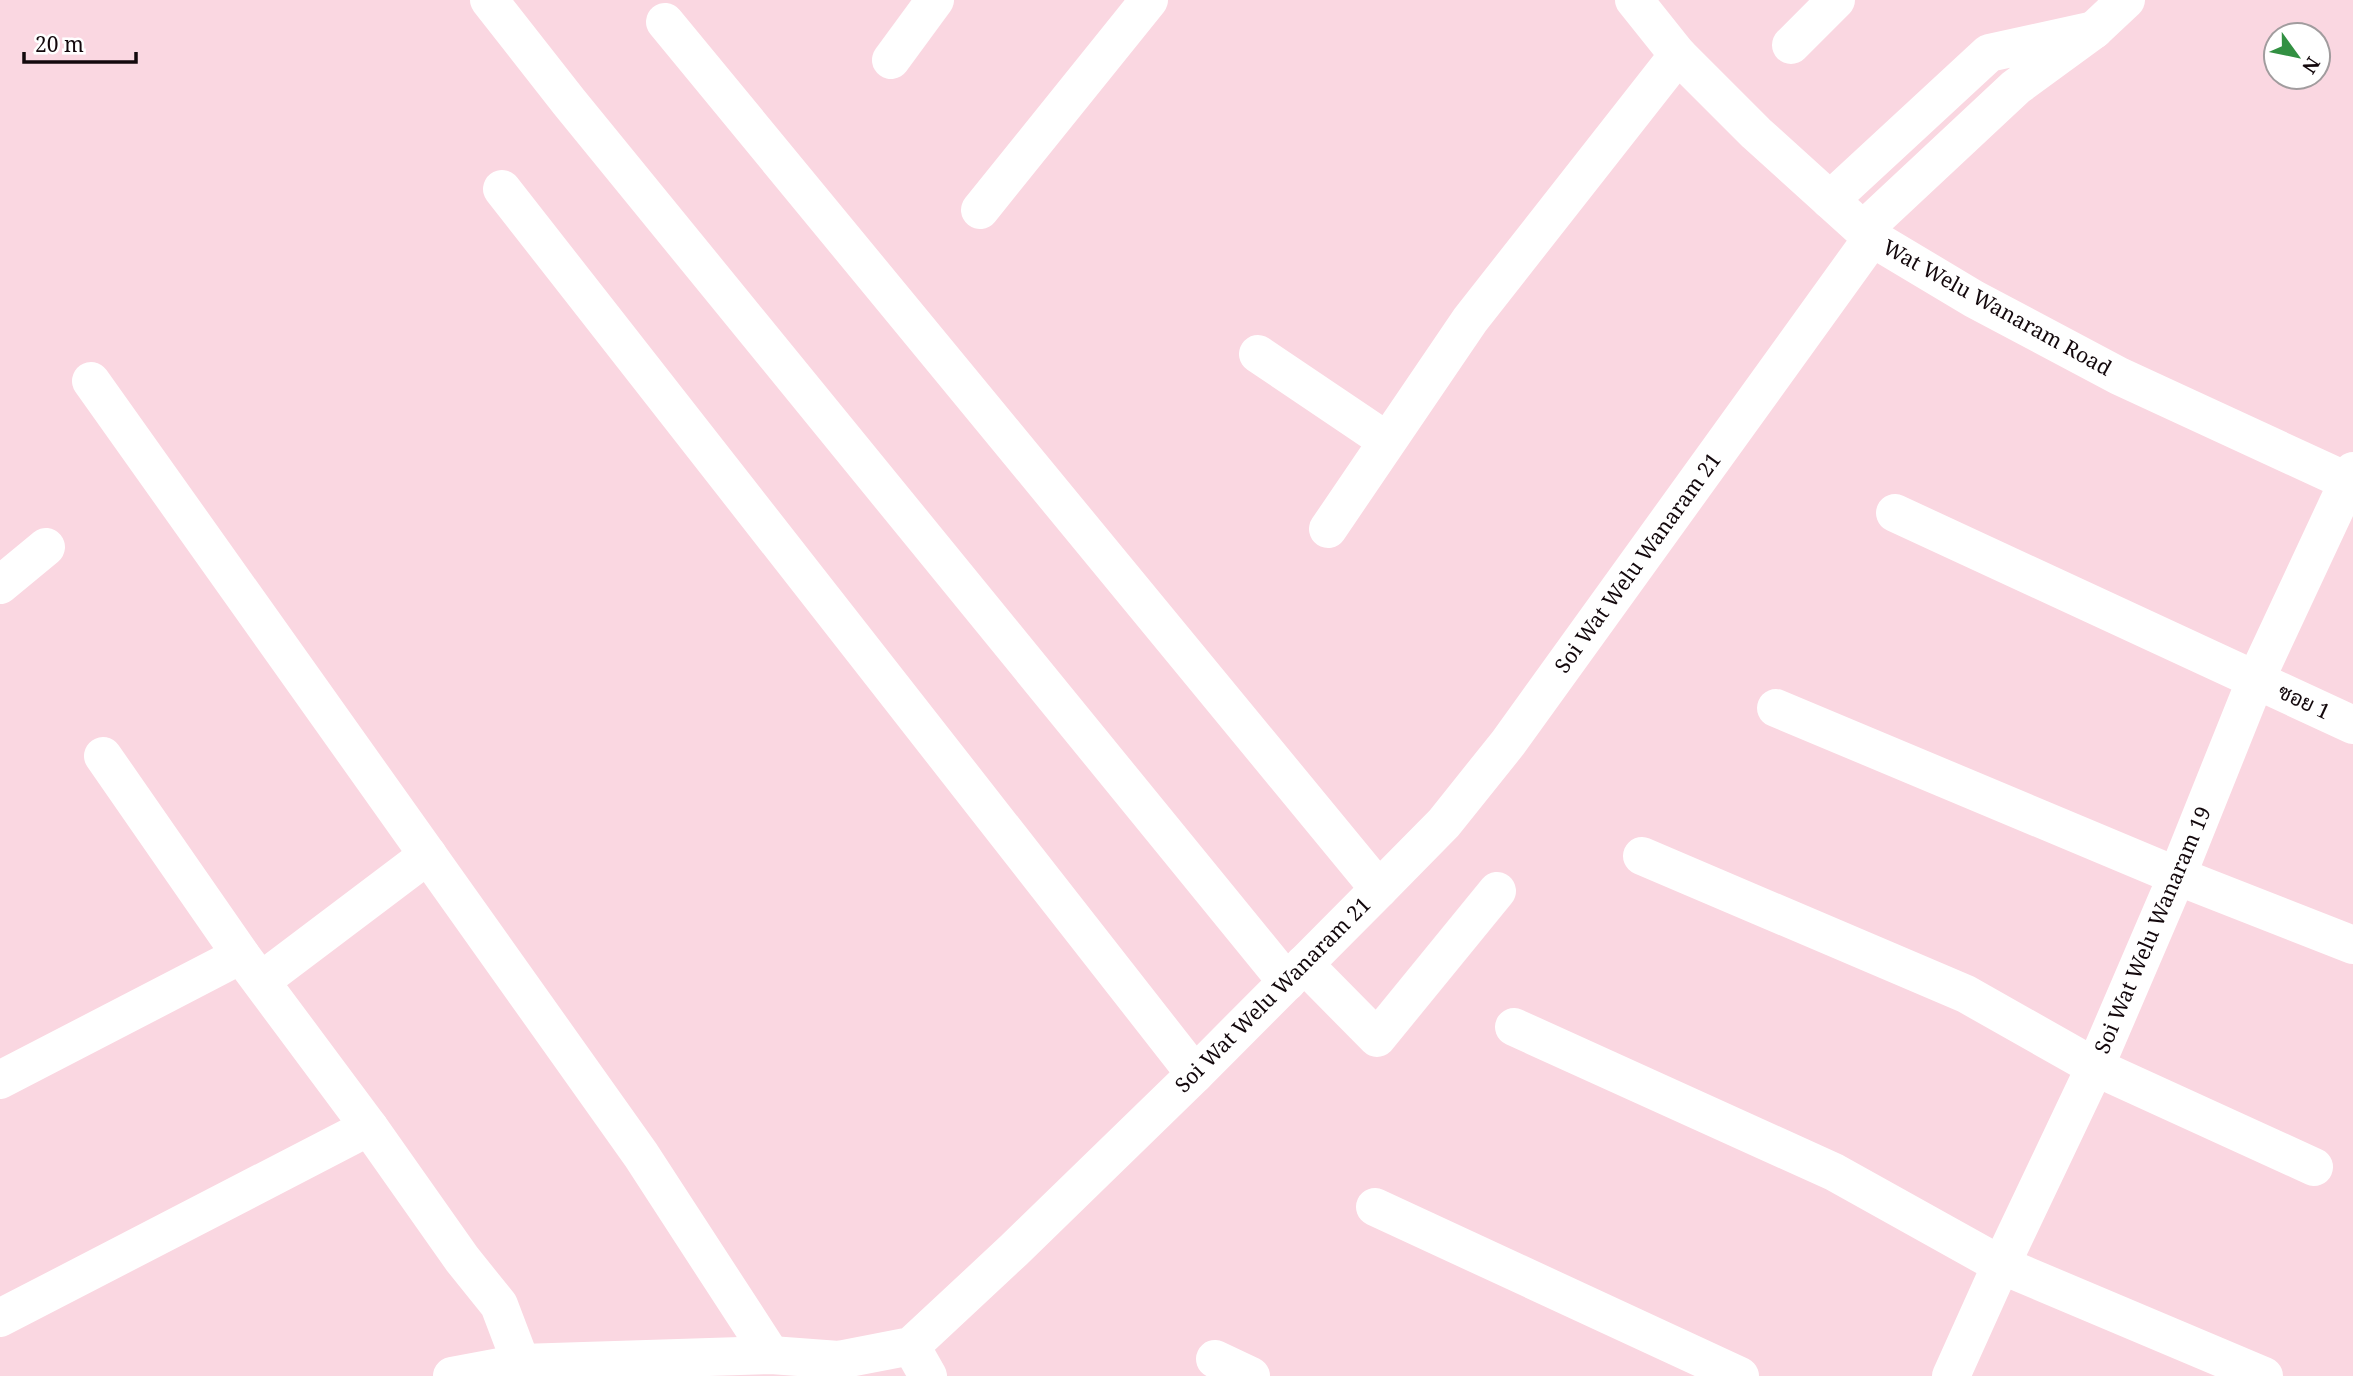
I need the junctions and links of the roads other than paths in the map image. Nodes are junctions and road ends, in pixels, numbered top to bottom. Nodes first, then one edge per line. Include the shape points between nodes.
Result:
1 (489, 0) edge
2 (935, 0) edge
3 (1149, 0) edge
4 (1634, 0) edge
5 (1836, 0) edge
6 (2126, 0) edge
7 (665, 22) dead end
8 (2094, 30) junction
9 (1791, 46) dead end
10 (1678, 55) junction
11 (891, 60) dead end
12 (502, 189) dead end
13 (1830, 200) junction
14 (980, 210) dead end
15 (1868, 234) junction
16 (1258, 354) dead end
17 (92, 381) dead end
18 (1387, 441) junction
19 (2351, 479) edge
20 (1895, 513) dead end
21 (1328, 529) dead end
22 (46, 547) dead end
23 (0, 585) edge
24 (2256, 679) junction
25 (1776, 708) dead end
26 (2353, 725) edge
27 (103, 756) dead end
28 (428, 855) junction
29 (1642, 856) dead end
30 (2177, 876) junction
31 (1379, 889) junction
32 (1497, 891) dead end
33 (2353, 945) edge
34 (251, 968) junction
35 (1295, 973) junction
36 (1514, 1027) dead end
37 (2095, 1067) junction
38 (1195, 1074) junction
39 (0, 1080) edge
40 (369, 1127) junction
41 (2314, 1167) dead end
42 (1376, 1207) dead end
43 (2001, 1265) junction
44 (0, 1318) edge
45 (771, 1355) junction
46 (1215, 1359) dead end
47 (920, 1361) edge
48 (521, 1363) junction
49 (452, 1376) edge
50 (1251, 1376) edge
51 (1740, 1376) edge
52 (1951, 1376) edge
53 (2264, 1376) edge

1 - 35 street
2 - 11 street
3 - 14 street
4 - 10 street, Wat Welu Wanaram Road
5 - 9 street
6 - 8 street, Soi Wat Welu Wanaram 21
7 - 31 street
8 - 13 street via 1989,53
8 - 15 street, Soi Wat Welu Wanaram 21 via 2017,88
10 - 13 street, Wat Welu Wanaram Road
10 - 18 street via 1470,320
12 - 38 street
13 - 15 street, Wat Welu Wanaram Road
15 - 19 street, Wat Welu Wanaram Road via 1974,299 2119,376
15 - 31 street, Soi Wat Welu Wanaram 21 via 1508,743 1444,823
16 - 18 street
17 - 28 street
18 - 21 street
19 - 24 street, Soi Wat Welu Wanaram 19
20 - 24 street, ซอย 1
22 - 23 street
24 - 26 street, ซอย 1
24 - 30 street, Soi Wat Welu Wanaram 19
25 - 30 street
27 - 34 street
28 - 34 street
28 - 45 street via 641,1155
29 - 37 street via 1966,995
30 - 33 street
30 - 37 street, Soi Wat Welu Wanaram 19
31 - 35 street, Soi Wat Welu Wanaram 21
32 - 35 street via 1377,1038
34 - 39 street
34 - 40 street
35 - 38 street, Soi Wat Welu Wanaram 21
36 - 43 street via 1834,1172
37 - 41 street
37 - 43 street, Soi Wat Welu Wanaram 19
38 - 47 street, Soi Wat Welu Wanaram 21 via 1014,1250
40 - 44 street
40 - 48 street via 499,1305
42 - 51 street
43 - 52 street, Soi Wat Welu Wanaram 19
43 - 53 street
45 - 47 street, Soi Wat Welu Wanaram 21
45 - 48 street, Soi Wat Welu Wanaram 21
46 - 50 street
48 - 49 street, Soi Wat Welu Wanaram 21

